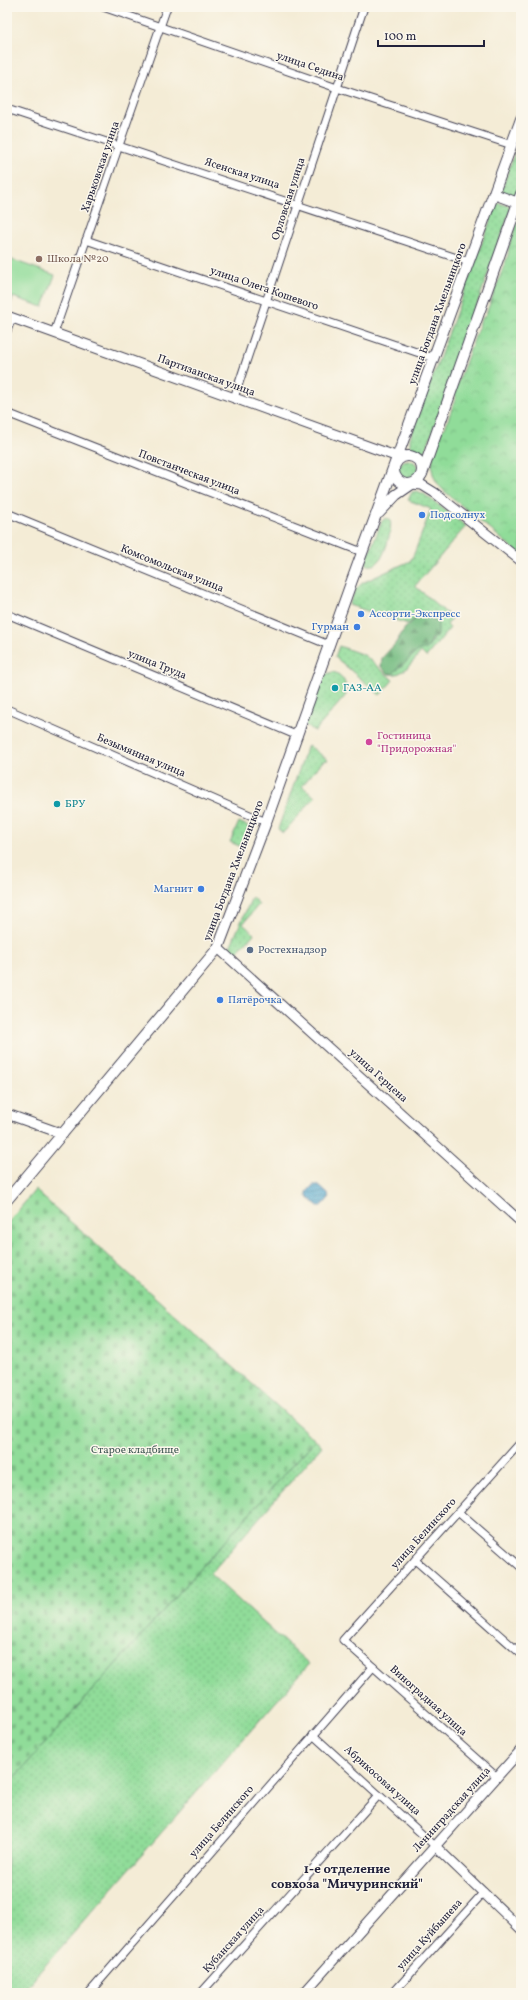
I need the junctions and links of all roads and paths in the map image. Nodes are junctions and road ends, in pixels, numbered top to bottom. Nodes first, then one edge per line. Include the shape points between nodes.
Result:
1 (103, 7) edge
2 (167, 7) edge
3 (364, 7) edge
4 (160, 27) junction
5 (337, 88) junction
6 (7, 109) edge
7 (521, 119) edge
8 (512, 145) junction
9 (120, 146) junction
10 (494, 194) junction
11 (520, 198) edge
12 (299, 204) junction
13 (86, 240) junction
14 (469, 262) junction
15 (267, 302) junction
16 (10, 317) edge
17 (7, 331) edge
18 (54, 334) junction
19 (434, 358) junction
20 (234, 398) junction
21 (7, 413) edge
22 (396, 461) junction
23 (422, 474) junction
24 (412, 484) junction
25 (458, 510) junction
26 (7, 513) edge
27 (376, 516) junction
28 (362, 552) junction
29 (521, 561) edge
30 (7, 614) edge
31 (329, 645) junction
32 (7, 709) edge
33 (298, 736) junction
34 (266, 822) junction
35 (218, 948) junction
36 (7, 1114) edge
37 (62, 1134) junction
38 (7, 1200) edge
39 (521, 1222) edge
40 (520, 1445) edge
41 (458, 1512) junction
42 (415, 1560) junction
43 (521, 1568) edge
44 (343, 1640) joint
45 (521, 1654) edge
46 (373, 1667) junction
47 (313, 1735) junction
48 (521, 1750) edge
49 (497, 1777) junction
50 (379, 1795) junction
51 (435, 1846) junction
52 (484, 1892) junction
53 (521, 1929) edge
54 (89, 1993) edge
55 (201, 1993) edge
56 (304, 1993) edge
57 (393, 1993) edge

1 - 4 street, улица Седина
2 - 4 street, Харьковская улица
3 - 5 street, Орловская улица
4 - 5 street, улица Седина
4 - 9 street, Харьковская улица
5 - 8 street, улица Седина
5 - 12 street, Орловская улица
6 - 9 street, Ясенская улица
7 - 8 main road, улица Богдана Хмельницкого
8 - 10 main road, улица Богдана Хмельницкого
9 - 12 street, Ясенская улица
9 - 13 street, Харьковская улица
10 - 11 main road
10 - 14 main road, улица Богдана Хмельницкого
11 - 23 main road
12 - 14 street, Ясенская улица
12 - 15 street, Орловская улица
13 - 15 street, улица Олега Кошевого
13 - 18 street, Харьковская улица
14 - 19 main road, улица Богдана Хмельницкого
15 - 19 street, улица Олега Кошевого
15 - 20 street, Орловская улица
16 - 17 street
16 - 18 street, Партизанская улица
18 - 20 street, Партизанская улица
19 - 22 main road, улица Богдана Хмельницкого
20 - 22 street, Партизанская улица
21 - 28 street, Повстанческая улица
22 - 23 main road via 403,457 412,457 421,464
22 - 24 main road via 394,473 399,481
22 - 27 main road, улица Богдана Хмельницкого
23 - 24 main road
23 - 25 street
24 - 25 street via 427,487
24 - 27 main road, улица Богдана Хмельницкого via 396,495
25 - 29 street
26 - 31 street, Комсомольская улица
27 - 28 main road, улица Богдана Хмельницкого
28 - 31 main road, улица Богдана Хмельницкого
30 - 33 street, улица Труда
31 - 33 main road, улица Богдана Хмельницкого
32 - 34 street, Безымянная улица
33 - 34 main road, улица Богдана Хмельницкого
34 - 35 main road, улица Богдана Хмельницкого
35 - 37 main road, улица Богдана Хмельницкого
35 - 39 street, улица Герцена
36 - 37 street
37 - 38 main road, улица Богдана Хмельницкого
40 - 41 street, улица Белинского
41 - 42 street, улица Белинского
41 - 43 street
42 - 44 street, улица Белинского
42 - 45 street
44 - 46 street, Виноградная улица
46 - 47 street, улица Белинского
46 - 49 street, Виноградная улица
47 - 50 street, Абрикосовая улица
47 - 54 street, улица Белинского
48 - 49 street, Ленинградская улица
49 - 51 street, Ленинградская улица
50 - 51 street, Абрикосовая улица
50 - 55 street, Кубанская улица
51 - 52 street, Абрикосовая улица
51 - 56 street, Ленинградская улица
52 - 53 street, Абрикосовая улица
52 - 57 street, улица Куйбышева

